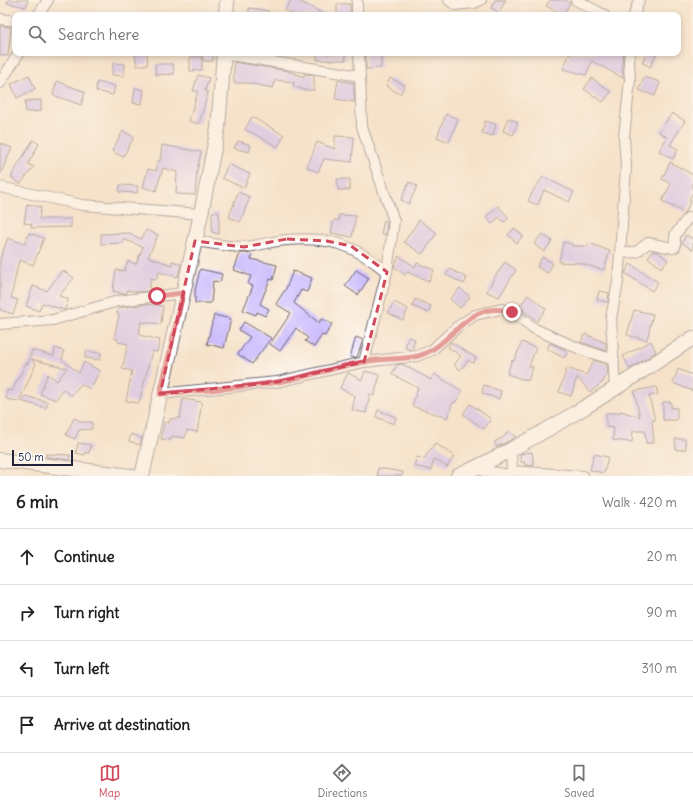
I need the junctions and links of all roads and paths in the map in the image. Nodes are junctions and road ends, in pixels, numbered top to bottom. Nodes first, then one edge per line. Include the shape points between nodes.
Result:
1 (48, 0) edge
2 (227, 0) edge
3 (357, 0) edge
4 (449, 0) edge
5 (481, 0) edge
6 (576, 0) edge
7 (639, 0) edge
8 (40, 12) edge
9 (226, 12) edge
10 (357, 12) edge
11 (598, 12) edge
12 (635, 12) edge
13 (0, 19) edge
14 (12, 21) edge
15 (17, 56) edge
16 (224, 56) edge
17 (236, 56) edge
18 (359, 56) edge
19 (630, 56) edge
20 (360, 76) junction
21 (0, 83) edge
22 (0, 187) edge
23 (201, 214) junction
24 (693, 217) edge
25 (195, 241) junction
26 (620, 254) junction
27 (388, 272) junction
28 (183, 293) junction
29 (0, 324) edge
30 (693, 338) edge
31 (614, 360) junction
32 (364, 362) junction
33 (615, 389) junction
34 (160, 394) junction
35 (511, 451) junction
36 (0, 460) edge
37 (473, 469) junction
38 (510, 474) edge
39 (131, 476) edge
40 (142, 476) edge
41 (458, 476) edge
42 (583, 476) edge

1 - 8 street
2 - 9 street
3 - 10 street
4 - 5 street via 455,5
6 - 11 street
7 - 12 street
13 - 14 street
15 - 21 street
16 - 23 street via 218,128
17 - 20 street
18 - 20 street
19 - 26 street
20 - 27 street via 362,128 394,221
22 - 23 street via 82,205
23 - 25 street
24 - 26 street via 688,218 675,235 673,248 648,243 636,252
25 - 27 street via 244,247 287,239 327,241 351,246 369,256
25 - 28 street
26 - 31 street via 611,318
27 - 32 street
28 - 29 street via 118,301 53,320
28 - 34 street
30 - 33 street
31 - 32 street via 580,349 535,329 512,312 500,308 475,315 457,327 432,350 417,356
31 - 33 street
32 - 34 street via 277,382
33 - 35 street
34 - 40 street
35 - 37 street
35 - 38 street
36 - 39 street
37 - 38 street
37 - 41 street
38 - 42 street

